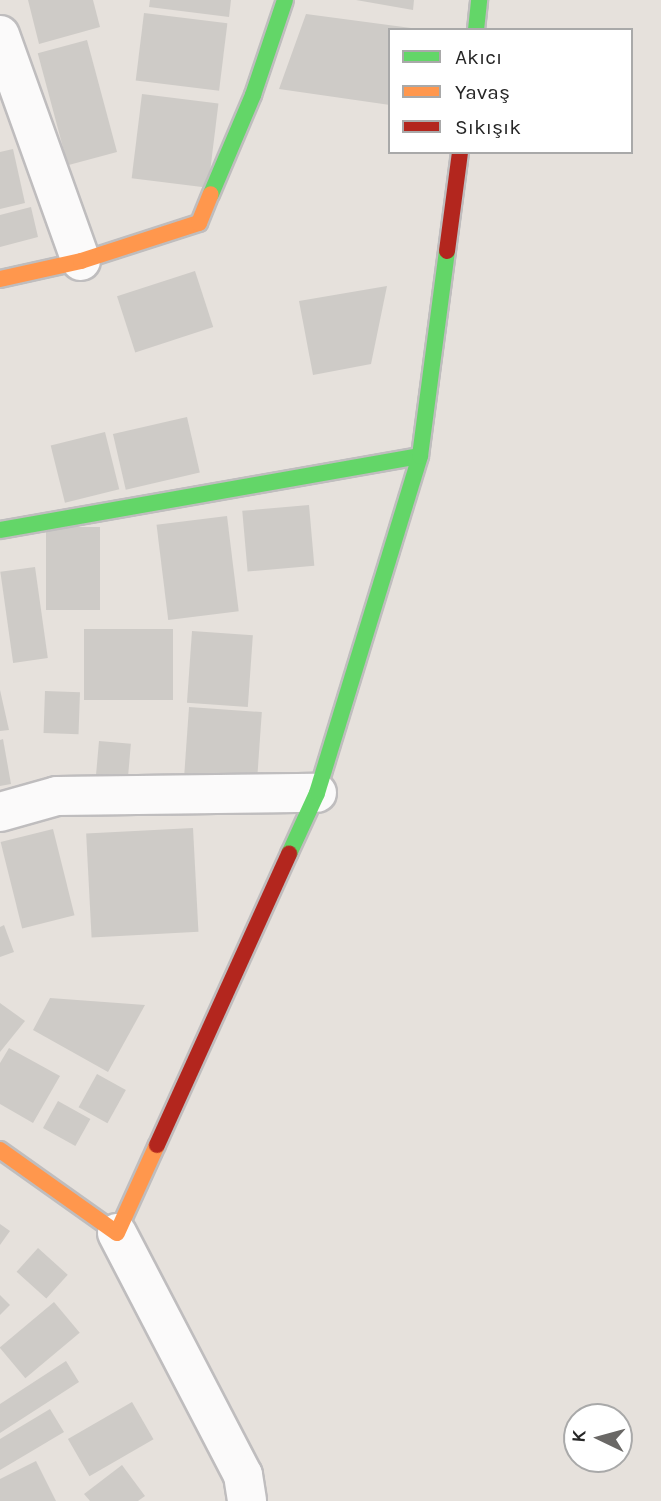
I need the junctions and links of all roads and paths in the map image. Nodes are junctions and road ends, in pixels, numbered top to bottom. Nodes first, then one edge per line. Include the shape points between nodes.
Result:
1 (285, 0) edge
2 (479, 0) edge
3 (476, 28) edge
4 (0, 35) edge
5 (460, 154) edge
6 (82, 261) junction
7 (0, 279) edge
8 (420, 456) junction
9 (0, 530) edge
10 (317, 793) junction
11 (0, 812) edge
12 (0, 1150) edge
13 (117, 1233) junction
14 (247, 1501) edge

1 - 6 street via 253,94 199,223
2 - 3 street
4 - 6 street
5 - 8 street
6 - 7 street
8 - 9 street
8 - 10 street
10 - 11 street via 57,796
10 - 13 street
12 - 13 street
13 - 14 street via 243,1475

